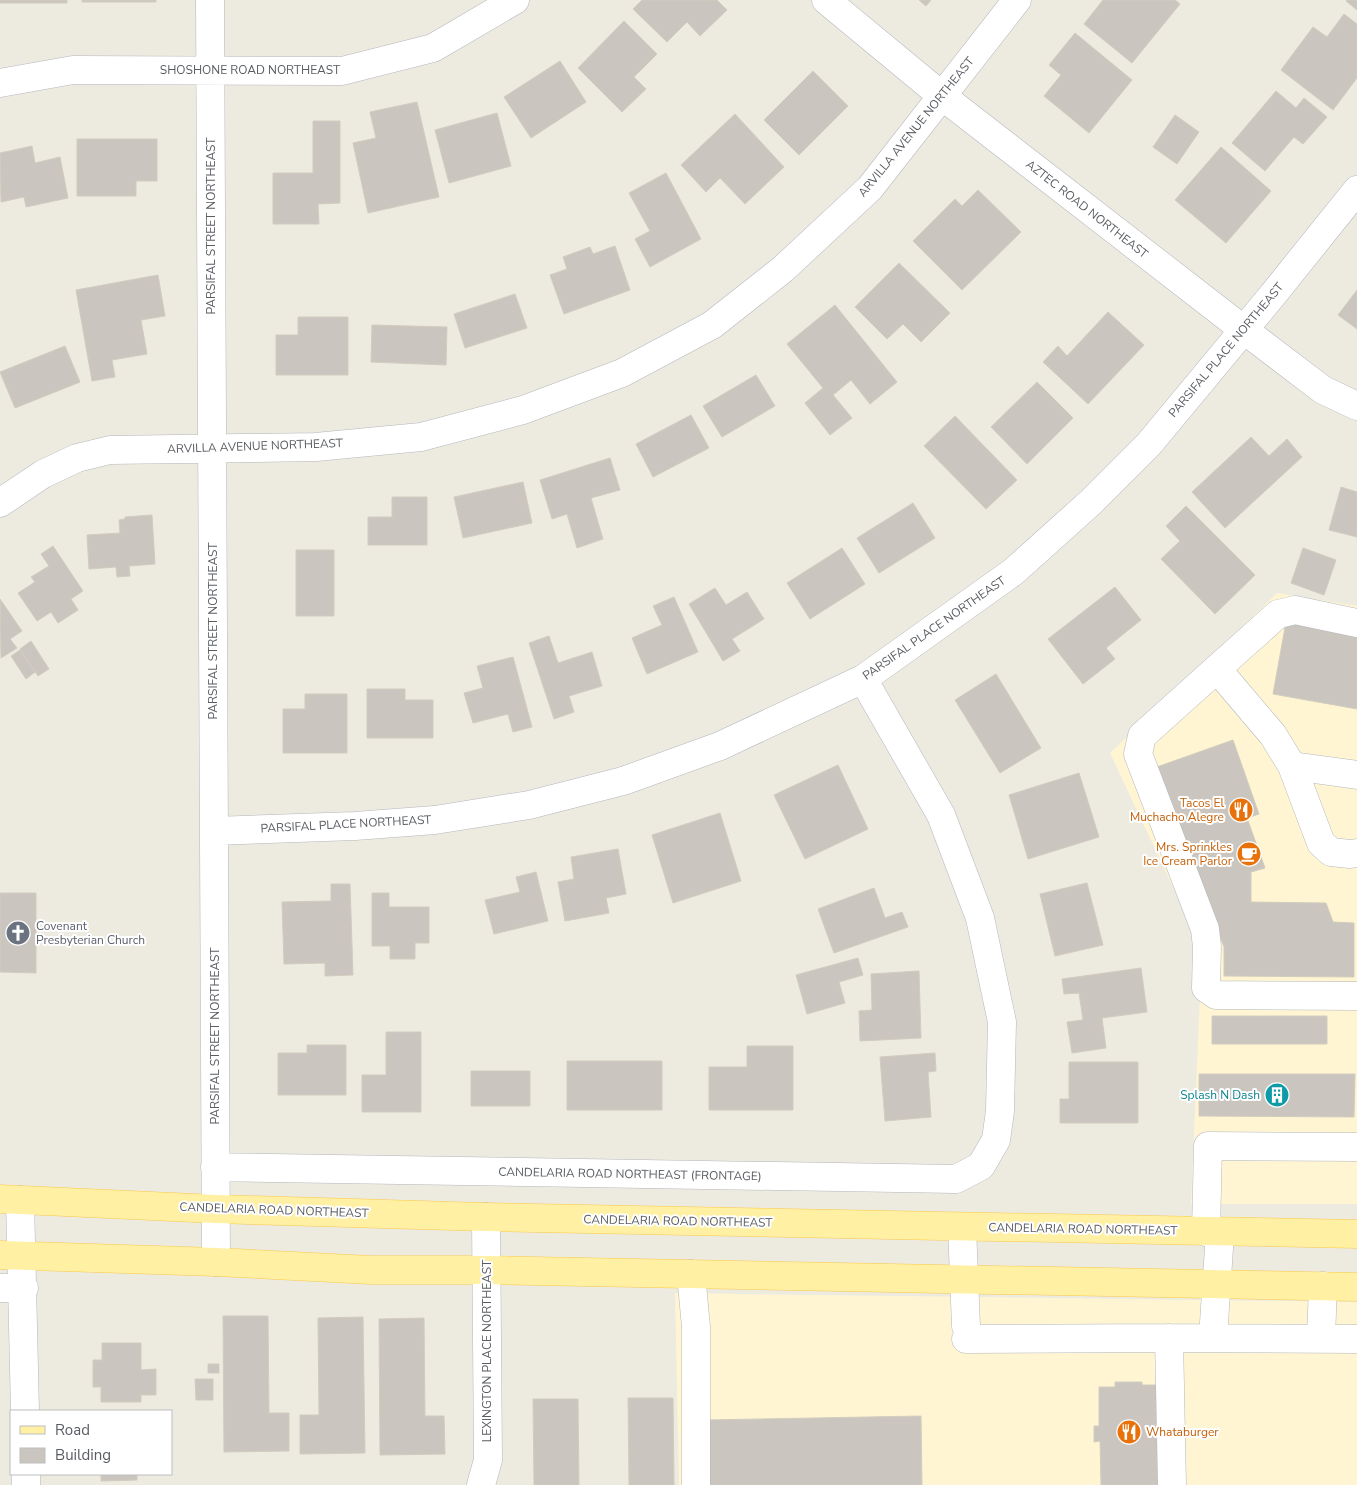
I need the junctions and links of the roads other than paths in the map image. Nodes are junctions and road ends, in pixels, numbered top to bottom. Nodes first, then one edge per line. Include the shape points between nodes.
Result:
1 (210, 0) edge
2 (515, 0) edge
3 (826, 0) edge
4 (1017, 0) edge
5 (210, 72) junction
6 (0, 83) edge
7 (942, 96) junction
8 (1357, 190) edge
9 (1244, 330) junction
10 (1357, 406) edge
11 (211, 448) junction
12 (0, 502) edge
13 (1357, 623) edge
14 (1217, 669) junction
15 (863, 678) junction
16 (1292, 766) junction
17 (1357, 775) edge
18 (214, 831) junction
19 (1357, 852) edge
20 (1357, 996) edge
21 (1357, 1147) edge
22 (215, 1167) junction
23 (10, 1200) edge
24 (216, 1209) junction
25 (486, 1217) junction
26 (962, 1226) junction
27 (1213, 1232) junction
28 (1357, 1234) edge
29 (11, 1255) edge
30 (216, 1262) junction
31 (486, 1270) junction
32 (692, 1274) junction
33 (964, 1279) junction
34 (1217, 1284) junction
35 (1323, 1286) junction
36 (1357, 1287) edge
37 (12, 1288) edge
38 (1169, 1338) junction
39 (1213, 1338) junction
40 (1321, 1338) junction
41 (1357, 1339) edge
42 (25, 1410) edge
43 (481, 1485) edge
44 (696, 1485) edge
45 (1172, 1485) edge

1 - 5 street, PARSIFAL STREET NORTHEAST
2 - 5 street, SHOSHONE ROAD NORTHEAST via 433,48 342,71
3 - 7 street, AZTEC ROAD NORTHEAST
4 - 7 street, ARVILLA AVENUE NORTHEAST
5 - 6 street, SHOSHONE ROAD NORTHEAST via 73,70
5 - 11 street, PARSIFAL STREET NORTHEAST
7 - 9 street, AZTEC ROAD NORTHEAST
7 - 11 street, ARVILLA AVENUE NORTHEAST via 870,188 784,269 712,326 622,373 523,410 421,436 316,447
8 - 9 street, PARSIFAL PLACE NORTHEAST
9 - 10 street, AZTEC ROAD NORTHEAST via 1323,390
9 - 15 street, PARSIFAL PLACE NORTHEAST via 1149,444 1091,502 1012,572
11 - 12 street, ARVILLA AVENUE NORTHEAST via 110,450 77,458 43,474
11 - 18 street, PARSIFAL STREET NORTHEAST
13 - 14 street via 1295,610 1278,614
14 - 16 street via 1273,735
14 - 20 street via 1142,736 1138,754 1205,929 1206,988 1216,995
15 - 18 street, PARSIFAL PLACE NORTHEAST via 720,746 623,781 529,805 399,823
15 - 22 street, CANDELARIA ROAD NORTHEAST (FRONTAGE) via 941,815 980,918 1002,1022 1000,1111 996,1140 981,1166 956,1179
16 - 17 street
16 - 19 street via 1321,843 1331,852
18 - 22 street, PARSIFAL STREET NORTHEAST
21 - 27 street via 1208,1146
22 - 24 street, PARSIFAL STREET NORTHEAST
23 - 24 main road, CANDELARIA ROAD NORTHEAST
23 - 29 street
24 - 25 main road, CANDELARIA ROAD NORTHEAST
24 - 30 street, PARSIFAL STREET NORTHEAST
25 - 26 main road, CANDELARIA ROAD NORTHEAST
25 - 31 street, LEXINGTON PLACE NORTHEAST
26 - 27 main road, CANDELARIA ROAD NORTHEAST
26 - 33 street
27 - 28 main road, CANDELARIA ROAD NORTHEAST
27 - 34 street
29 - 30 main road
29 - 37 street
30 - 31 main road via 371,1270
31 - 32 main road
31 - 43 street, LEXINGTON PLACE NORTHEAST via 488,1460
32 - 33 main road
32 - 44 street via 696,1327
33 - 34 main road
33 - 38 street via 966,1333
34 - 35 main road
34 - 39 street
35 - 36 main road
35 - 40 street
37 - 42 street
38 - 39 street
38 - 45 street
39 - 40 street
40 - 41 street

